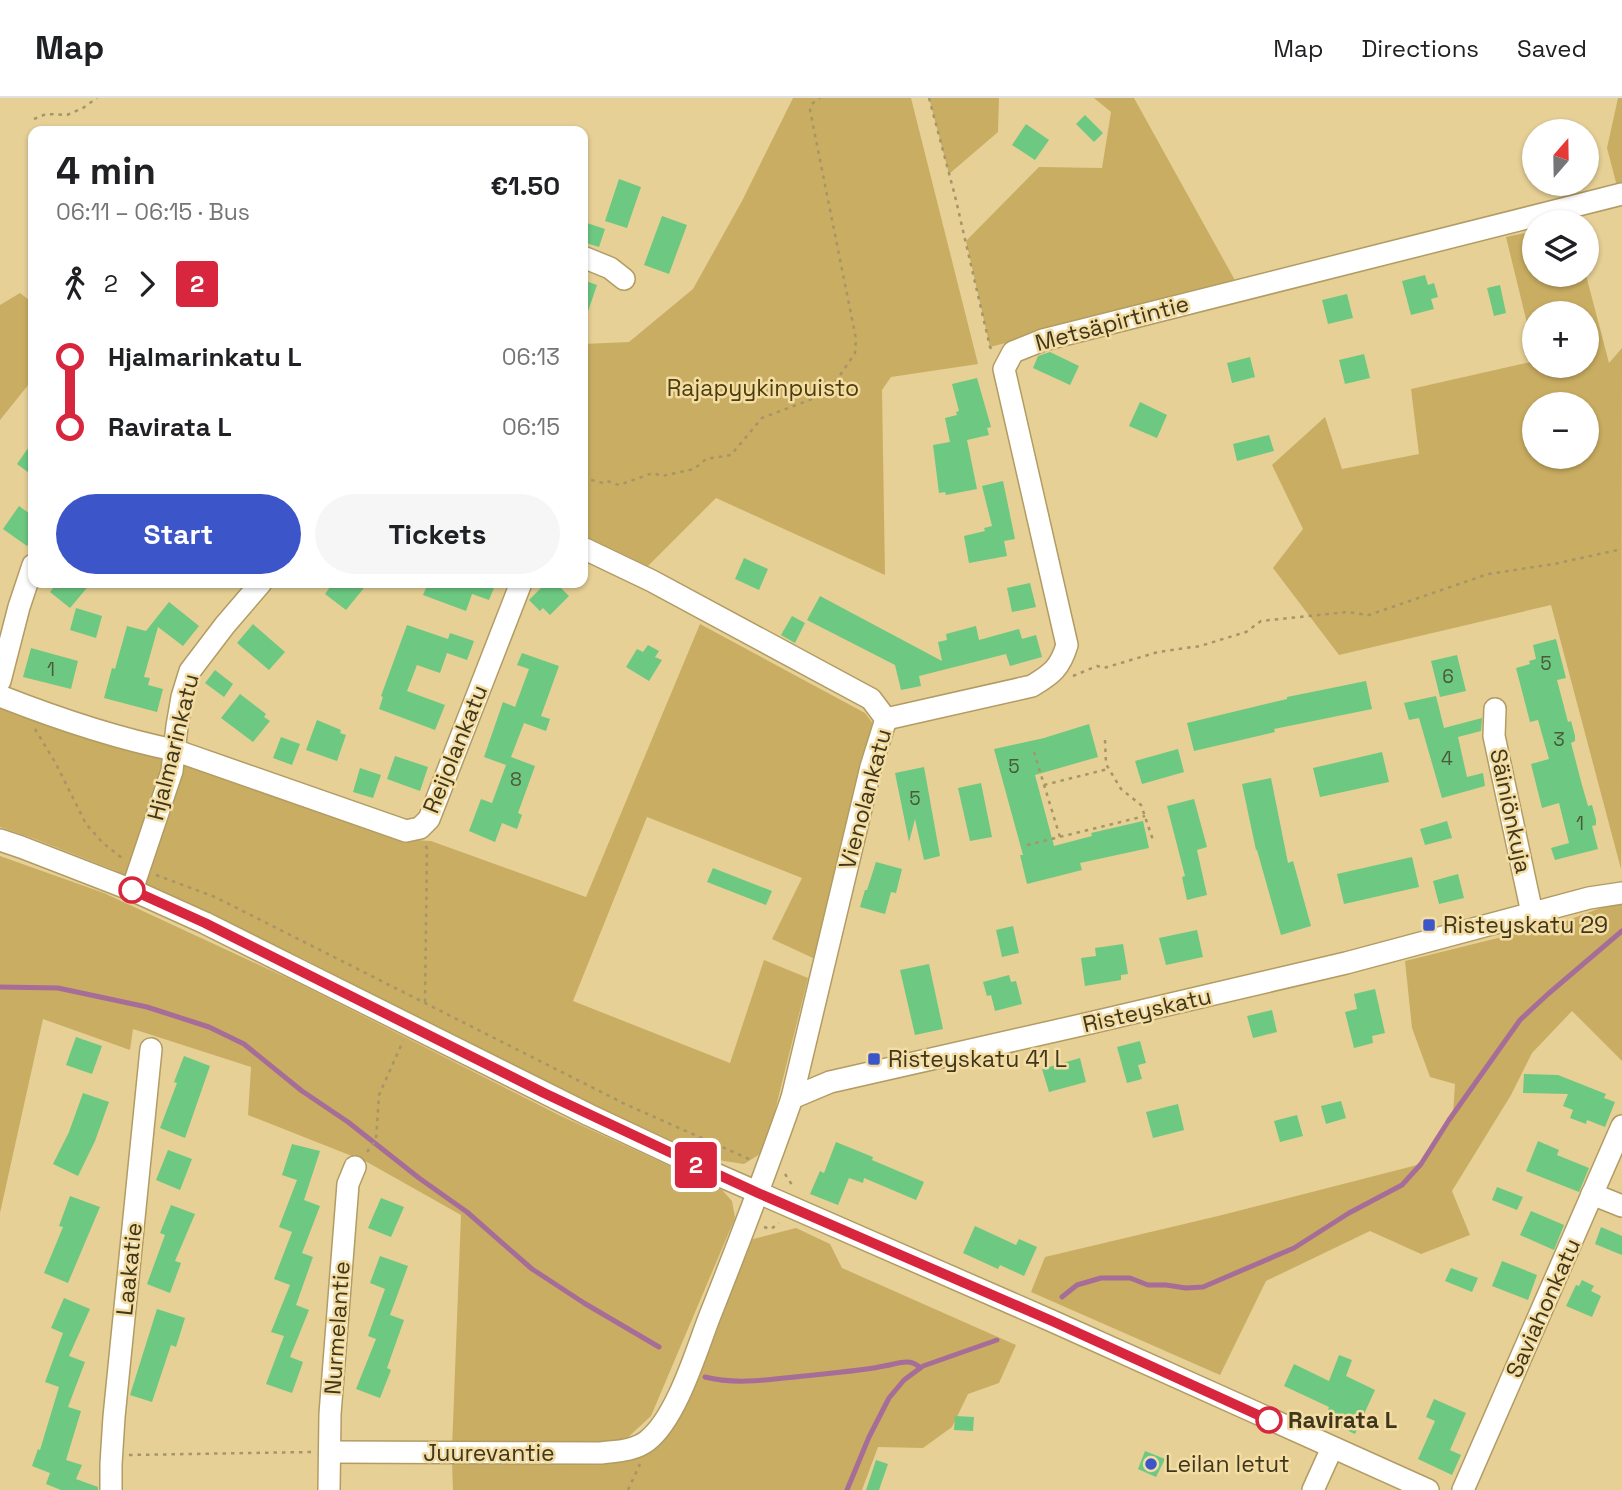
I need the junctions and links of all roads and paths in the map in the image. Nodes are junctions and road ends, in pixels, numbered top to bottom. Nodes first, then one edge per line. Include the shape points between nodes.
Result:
1 (97, 98) edge
2 (820, 98) edge
3 (929, 98) edge
4 (34, 119) dead end
5 (1622, 194) edge
6 (588, 259) edge
7 (624, 279) dead end
8 (1004, 369) junction
9 (588, 479) edge
10 (1622, 549) edge
11 (588, 550) edge
12 (28, 580) edge
13 (257, 588) edge
14 (519, 588) edge
15 (1073, 677) dead end
16 (0, 681) edge
17 (0, 696) edge
18 (26, 706) junction
19 (1495, 709) dead end
20 (886, 719) junction
21 (1105, 740) dead end
22 (174, 750) junction
23 (1034, 752) dead end
24 (1109, 769) junction
25 (1044, 785) junction
26 (1144, 816) junction
27 (420, 828) junction
28 (1060, 837) junction
29 (0, 840) edge
30 (1154, 843) dead end
31 (1027, 845) dead end
32 (140, 868) junction
33 (132, 890) junction
34 (1622, 893) edge
35 (1532, 913) junction
36 (425, 1003) junction
37 (411, 1026) junction
38 (151, 1049) dead end
39 (792, 1098) junction
40 (1622, 1126) edge
41 (370, 1147) dead end
42 (355, 1167) dead end
43 (767, 1167) junction
44 (795, 1191) dead end
45 (758, 1193) junction
46 (1592, 1194) junction
47 (1622, 1206) edge
48 (1332, 1448) junction
49 (330, 1452) junction
50 (111, 1455) junction
51 (111, 1490) edge
52 (329, 1490) edge
53 (1313, 1490) edge
54 (1428, 1490) edge
55 (1463, 1490) edge

1 - 4 path via 67,115 46,114
2 - 9 path via 810,110 856,339 855,354 828,393 762,418 731,456 619,485
3 - 8 path via 990,347
5 - 8 street, Metsäpirtintie via 1043,340 1013,352
6 - 7 street
8 - 20 street via 1067,645 1062,660 1052,674 1032,686
10 - 15 path via 1488,574 1369,615 1348,612 1261,621 1246,632 1200,646 1097,666
11 - 20 street, Vienolankatu via 871,699
12 - 16 street
13 - 22 street, Hjalmarinkatu via 190,671
14 - 27 street, Reijolankatu via 429,819
17 - 18 street, Reijolankatu
18 - 22 street, Reijolankatu
18 - 32 path via 86,824 103,844
19 - 35 street, Säiniönkuja via 1494,736
20 - 39 street, Vienolankatu
21 - 24 path
22 - 27 street, Reijolankatu via 406,831
22 - 32 street, Hjalmarinkatu via 172,771
23 - 25 path
24 - 25 path
24 - 26 path via 1121,789 1141,805
25 - 28 path
26 - 28 path
26 - 30 path
27 - 36 path via 426,849
28 - 31 path
29 - 33 street
32 - 33 street, Hjalmarinkatu
32 - 36 path via 215,897
33 - 37 street
34 - 35 street, Risteyskatu
35 - 39 street, Risteyskatu via 1346,963 830,1082
36 - 43 path via 625,1104
37 - 41 path via 379,1095 376,1140
37 - 45 street
38 - 50 street, Laakatie
39 - 43 street
40 - 46 street, Saviahonkatu
42 - 49 street, Nurmelantie via 348,1184
43 - 44 path via 786,1174
43 - 45 street
45 - 48 street
45 - 49 street, Juurevantie via 679,1395 662,1425 646,1441 630,1449 601,1453
46 - 47 street
46 - 55 street, Saviahonkatu
48 - 53 street
48 - 54 street
49 - 50 path
49 - 52 street, Nurmelantie
50 - 51 street, Laakatie

